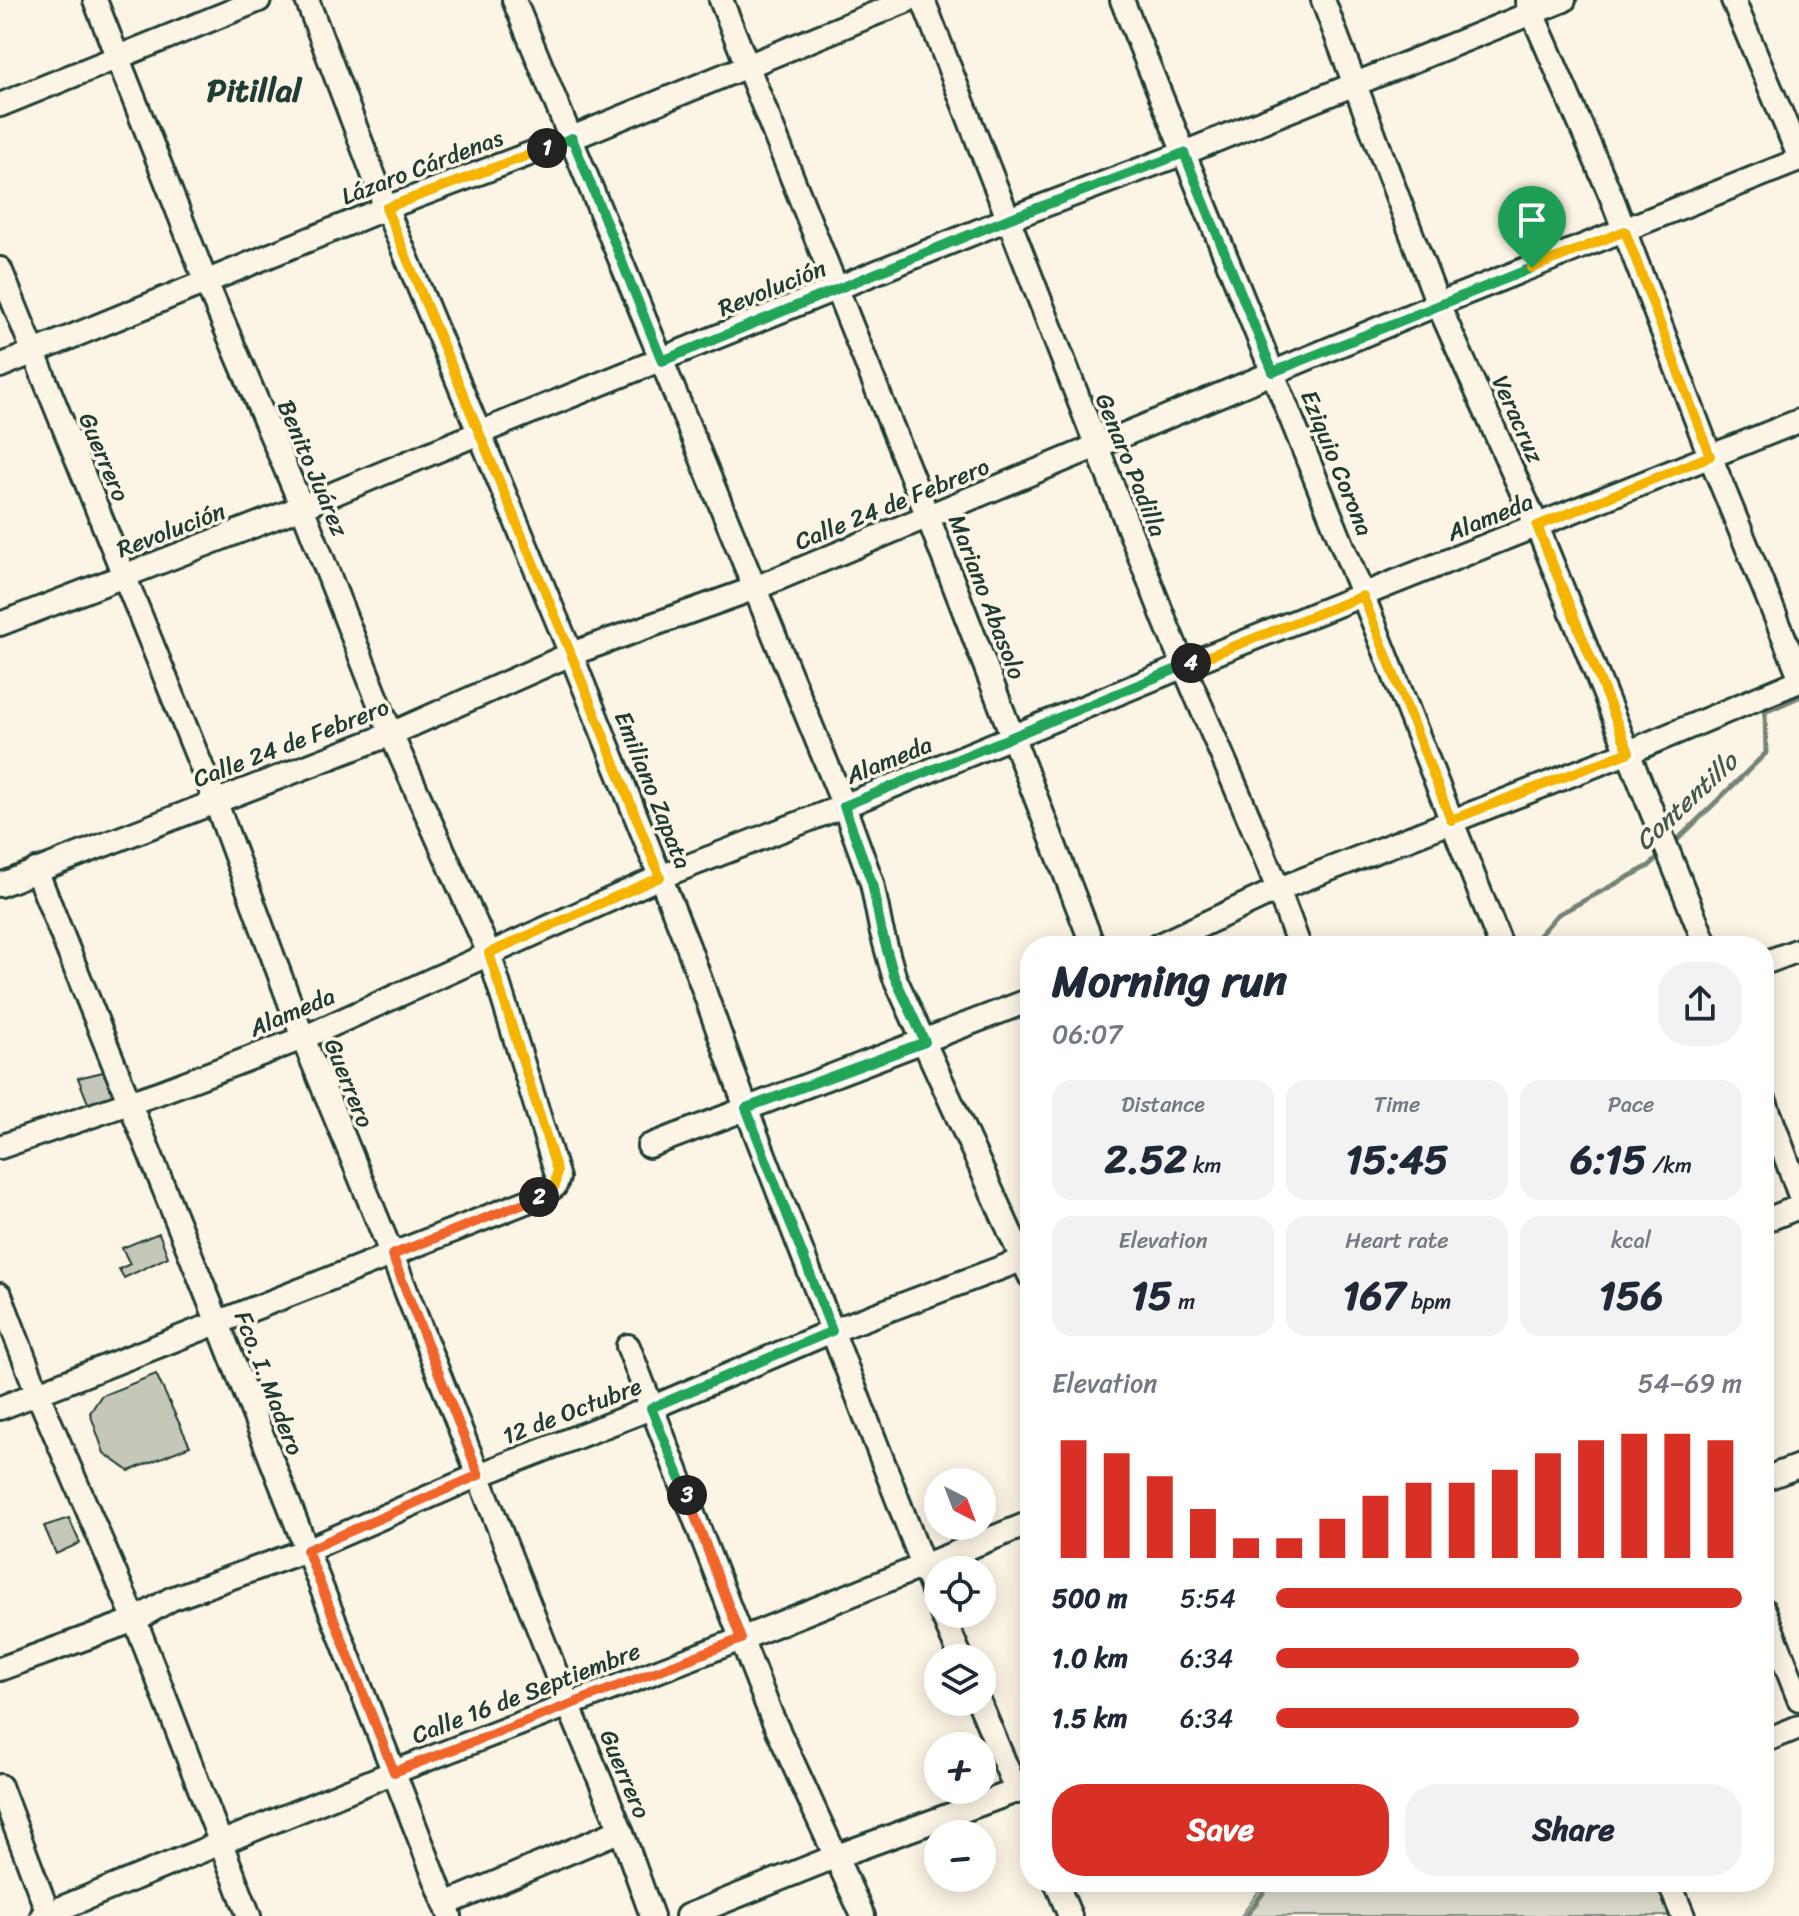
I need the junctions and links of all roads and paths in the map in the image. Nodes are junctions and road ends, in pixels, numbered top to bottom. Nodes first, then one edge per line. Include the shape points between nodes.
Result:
1 (95, 0) edge
2 (259, 0) edge
3 (307, 0) edge
4 (514, 0) edge
5 (721, 0) edge
6 (908, 0) edge
7 (923, 0) edge
8 (1122, 0) edge
9 (1323, 0) edge
10 (1564, 0) edge
11 (1733, 0) edge
12 (1529, 6) edge
13 (116, 58) junction
14 (748, 65) junction
15 (1357, 84) junction
16 (0, 105) edge
17 (572, 138) junction
18 (1184, 153) junction
19 (1799, 158) edge
20 (386, 208) junction
21 (1008, 219) junction
22 (1625, 231) junction
23 (0, 269) edge
24 (206, 282) junction
25 (836, 290) junction
26 (1438, 304) junction
27 (32, 353) junction
28 (662, 361) junction
29 (0, 366) edge
30 (1273, 372) junction
31 (1799, 421) edge
32 (479, 433) junction
33 (1096, 447) junction
34 (1710, 456) junction
35 (302, 507) junction
36 (928, 517) junction
37 (1537, 526) junction
38 (124, 576) junction
39 (753, 589) junction
40 (1363, 596) junction
41 (0, 624) edge
42 (571, 654) junction
43 (1184, 666) junction
44 (1799, 674) edge
45 (1799, 681) edge
46 (391, 734) junction
47 (1013, 738) junction
48 (1629, 752) junction
49 (215, 800) junction
50 (844, 806) junction
51 (1451, 820) junction
52 (36, 870) junction
53 (660, 877) junction
54 (0, 885) edge
55 (1279, 889) junction
56 (1089, 936) edge
57 (1178, 936) edge
58 (1295, 936) edge
59 (1497, 936) edge
60 (1702, 936) edge
61 (1799, 950) edge
62 (489, 953) junction
63 (1774, 959) edge
64 (1020, 1004) edge
65 (303, 1038) junction
66 (925, 1042) junction
67 (128, 1103) junction
68 (746, 1108) junction
69 (1774, 1126) edge
70 (649, 1146) dead end
71 (0, 1147) edge
72 (1799, 1193) edge
73 (1799, 1207) edge
74 (1774, 1217) edge
75 (1020, 1247) edge
76 (392, 1255) junction
77 (1020, 1267) edge
78 (0, 1295) edge
79 (218, 1323) junction
80 (832, 1331) junction
81 (628, 1346) dead end
82 (37, 1392) junction
83 (0, 1408) edge
84 (651, 1408) junction
85 (1799, 1466) edge
86 (479, 1475) junction
87 (1774, 1475) edge
88 (1020, 1527) edge
89 (307, 1550) junction
90 (922, 1567) junction
91 (924, 1572) edge
92 (135, 1620) junction
93 (1774, 1635) edge
94 (741, 1639) junction
95 (0, 1669) edge
96 (1799, 1699) edge
97 (568, 1704) junction
98 (986, 1716) edge
99 (1799, 1727) edge
100 (1774, 1737) edge
101 (394, 1772) junction
102 (1020, 1781) edge
103 (0, 1786) edge
104 (1020, 1790) edge
105 (621, 1830) junction
106 (220, 1843) junction
107 (837, 1856) junction
108 (1060, 1892) edge
109 (1673, 1892) edge
110 (448, 1910) edge
111 (46, 1915) edge
112 (249, 1916) edge
113 (652, 1916) edge
114 (687, 1916) edge
115 (863, 1916) edge
116 (1070, 1916) edge
117 (1683, 1916) edge

1 - 13 street, Benito Juárez
2 - 13 street
3 - 20 street, Emiliano Zapata
4 - 17 street
5 - 14 street, Mariano Abasolo
6 - 14 street, Lázaro Cárdenas
7 - 21 street, Genaro Padilla
8 - 18 street, Eziquio Corona
9 - 15 street, Veracruz
10 - 12 street, Revolución
11 - 19 street
12 - 15 street, Revolución
12 - 22 street
13 - 16 street
13 - 24 street, Benito Juárez
14 - 17 street, Lázaro Cárdenas
14 - 25 street, Mariano Abasolo
15 - 18 street, Revolución
15 - 26 street, Veracruz
17 - 20 street, Lázaro Cárdenas
17 - 28 street
18 - 21 street, Revolución
18 - 30 street, Eziquio Corona
19 - 22 street, Calle 24 de Febrero
20 - 24 street, Lázaro Cárdenas
20 - 32 street, Emiliano Zapata
21 - 25 street, Revolución
21 - 33 street, Genaro Padilla
22 - 26 street, Calle 24 de Febrero
22 - 34 street
23 - 27 street, Guerrero
24 - 27 street, Lázaro Cárdenas
24 - 35 street, Benito Juárez
25 - 28 street, Revolución
25 - 36 street, Mariano Abasolo
26 - 30 street, Calle 24 de Febrero
26 - 37 street, Veracruz
27 - 29 street, Lázaro Cárdenas
27 - 38 street, Guerrero
28 - 32 street, Revolución
28 - 39 street
30 - 33 street, Calle 24 de Febrero
30 - 40 street, Eziquio Corona
31 - 34 street, Alameda
32 - 35 street, Revolución
32 - 42 street, Emiliano Zapata
33 - 36 street, Calle 24 de Febrero
33 - 43 street, Genaro Padilla
34 - 37 street, Alameda
34 - 44 street
35 - 38 street, Revolución
35 - 46 street, Benito Juárez
36 - 39 street, Calle 24 de Febrero
36 - 47 street, Mariano Abasolo
37 - 40 street, Alameda
37 - 48 street, Veracruz
38 - 41 street, Revolución
38 - 49 street, Guerrero
39 - 42 street, Calle 24 de Febrero
39 - 50 street
40 - 43 street, Alameda
40 - 51 street, Eziquio Corona
42 - 46 street, Calle 24 de Febrero
42 - 53 street, Emiliano Zapata
43 - 47 street, Alameda
43 - 55 street, Genaro Padilla
45 - 48 street
46 - 49 street, Calle 24 de Febrero
46 - 62 street, Benito Juárez
47 - 50 street, Alameda
47 - 56 street, Mariano Abasolo
48 - 51 street
48 - 60 street, Veracruz
49 - 52 street, Calle 24 de Febrero
49 - 65 street, Guerrero
50 - 53 street, Alameda
50 - 66 street via 872,883 894,976
51 - 55 street
51 - 59 street, Eziquio Corona
52 - 54 street, Calle 24 de Febrero
52 - 67 street, Fco. I. Madero
53 - 62 street, Alameda
53 - 68 street, Emiliano Zapata
55 - 57 street
55 - 58 street, Genaro Padilla
61 - 63 street
62 - 65 street, Alameda
62 - 76 street, Benito Juárez via 558,1178 541,1196
64 - 66 street
65 - 67 street, Alameda
65 - 76 street, Guerrero
66 - 68 street
66 - 75 street
67 - 71 street, Alameda
67 - 79 street, Fco. I. Madero
68 - 70 street
68 - 80 street, Emiliano Zapata
69 - 72 street
73 - 74 street
76 - 79 street
76 - 86 street, Guerrero
77 - 80 street, 12 de Octubre
78 - 82 street
79 - 82 street
79 - 89 street, Fco. I. Madero
80 - 84 street, 12 de Octubre
80 - 90 street, Emiliano Zapata
81 - 84 street
82 - 83 street
82 - 92 street
84 - 86 street, 12 de Octubre
84 - 94 street
85 - 87 street
86 - 89 street, 12 de Octubre
86 - 97 street, Guerrero
88 - 90 street, Calle 16 de Septiembre
89 - 92 street, 12 de Octubre via 171,1599
89 - 101 street, Fco. I. Madero
90 - 91 street, Emiliano Zapata
90 - 94 street, Calle 16 de Septiembre
92 - 95 street, 12 de Octubre
92 - 106 street
93 - 96 street
94 - 97 street, Calle 16 de Septiembre
94 - 107 street
97 - 101 street, Calle 16 de Septiembre
97 - 105 street, Guerrero
98 - 102 street
99 - 100 street
101 - 106 street, Calle 16 de Septiembre
101 - 110 street, Fco. I. Madero
103 - 111 street
104 - 107 street
105 - 110 street
105 - 113 street, Guerrero
106 - 111 street, Calle 16 de Septiembre
106 - 112 street
107 - 114 street
107 - 115 street
108 - 116 street
109 - 117 street

